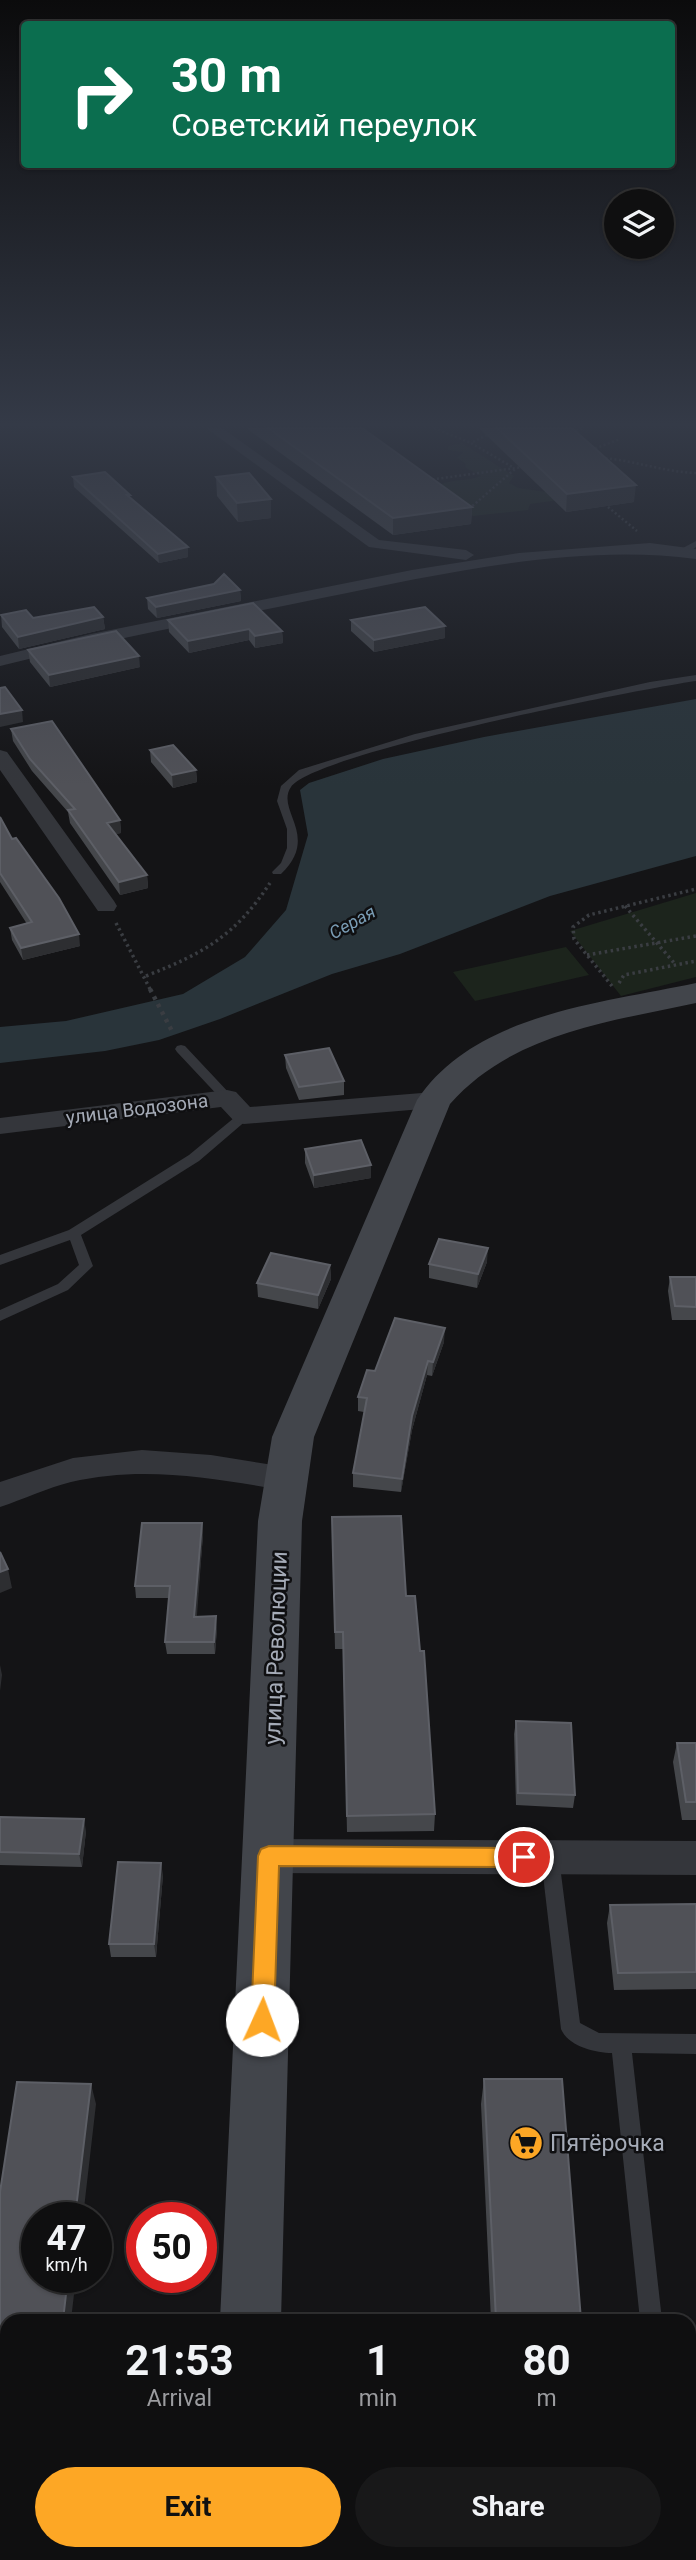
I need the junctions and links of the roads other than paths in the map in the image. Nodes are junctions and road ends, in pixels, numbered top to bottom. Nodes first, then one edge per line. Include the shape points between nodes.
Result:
1 (399, 547) edge
2 (693, 549) edge
3 (428, 552) junction
4 (520, 558) junction
5 (412, 575) junction
6 (0, 661) edge
7 (696, 678) edge
8 (0, 756) edge
9 (277, 872) road end
10 (106, 906) road end
11 (696, 993) edge
12 (181, 1049) road end
13 (434, 1100) junction
14 (235, 1107) junction
15 (0, 1126) edge
16 (74, 1233) junction
17 (0, 1260) edge
18 (0, 1316) edge
19 (286, 1479) junction
20 (0, 1495) edge
21 (269, 1856) junction
22 (550, 1857) junction
23 (696, 1858) edge
24 (621, 2043) junction
25 (696, 2044) edge
26 (250, 2314) edge
27 (650, 2314) edge

1 - 3 street
2 - 4 street
3 - 4 street
3 - 5 street
4 - 5 street
5 - 6 street
7 - 9 lane via 415,737 303,772 286,786 282,801 295,841 289,863
8 - 10 street
11 - 13 main road, улица Революции via 508,1041 446,1083
12 - 14 lane
13 - 14 street, улица Водозона
13 - 19 main road, улица Революции via 293,1437
14 - 15 street, улица Водозона
14 - 16 lane via 194,1157
16 - 17 lane
16 - 18 lane via 86,1266 63,1287
19 - 20 street via 199,1462 137,1460 81,1468
19 - 21 main road, улица Революции via 280,1521
21 - 22 street
21 - 26 main road, улица Революции
22 - 23 street
22 - 24 lane via 571,2029 597,2043
24 - 25 lane
24 - 27 lane

